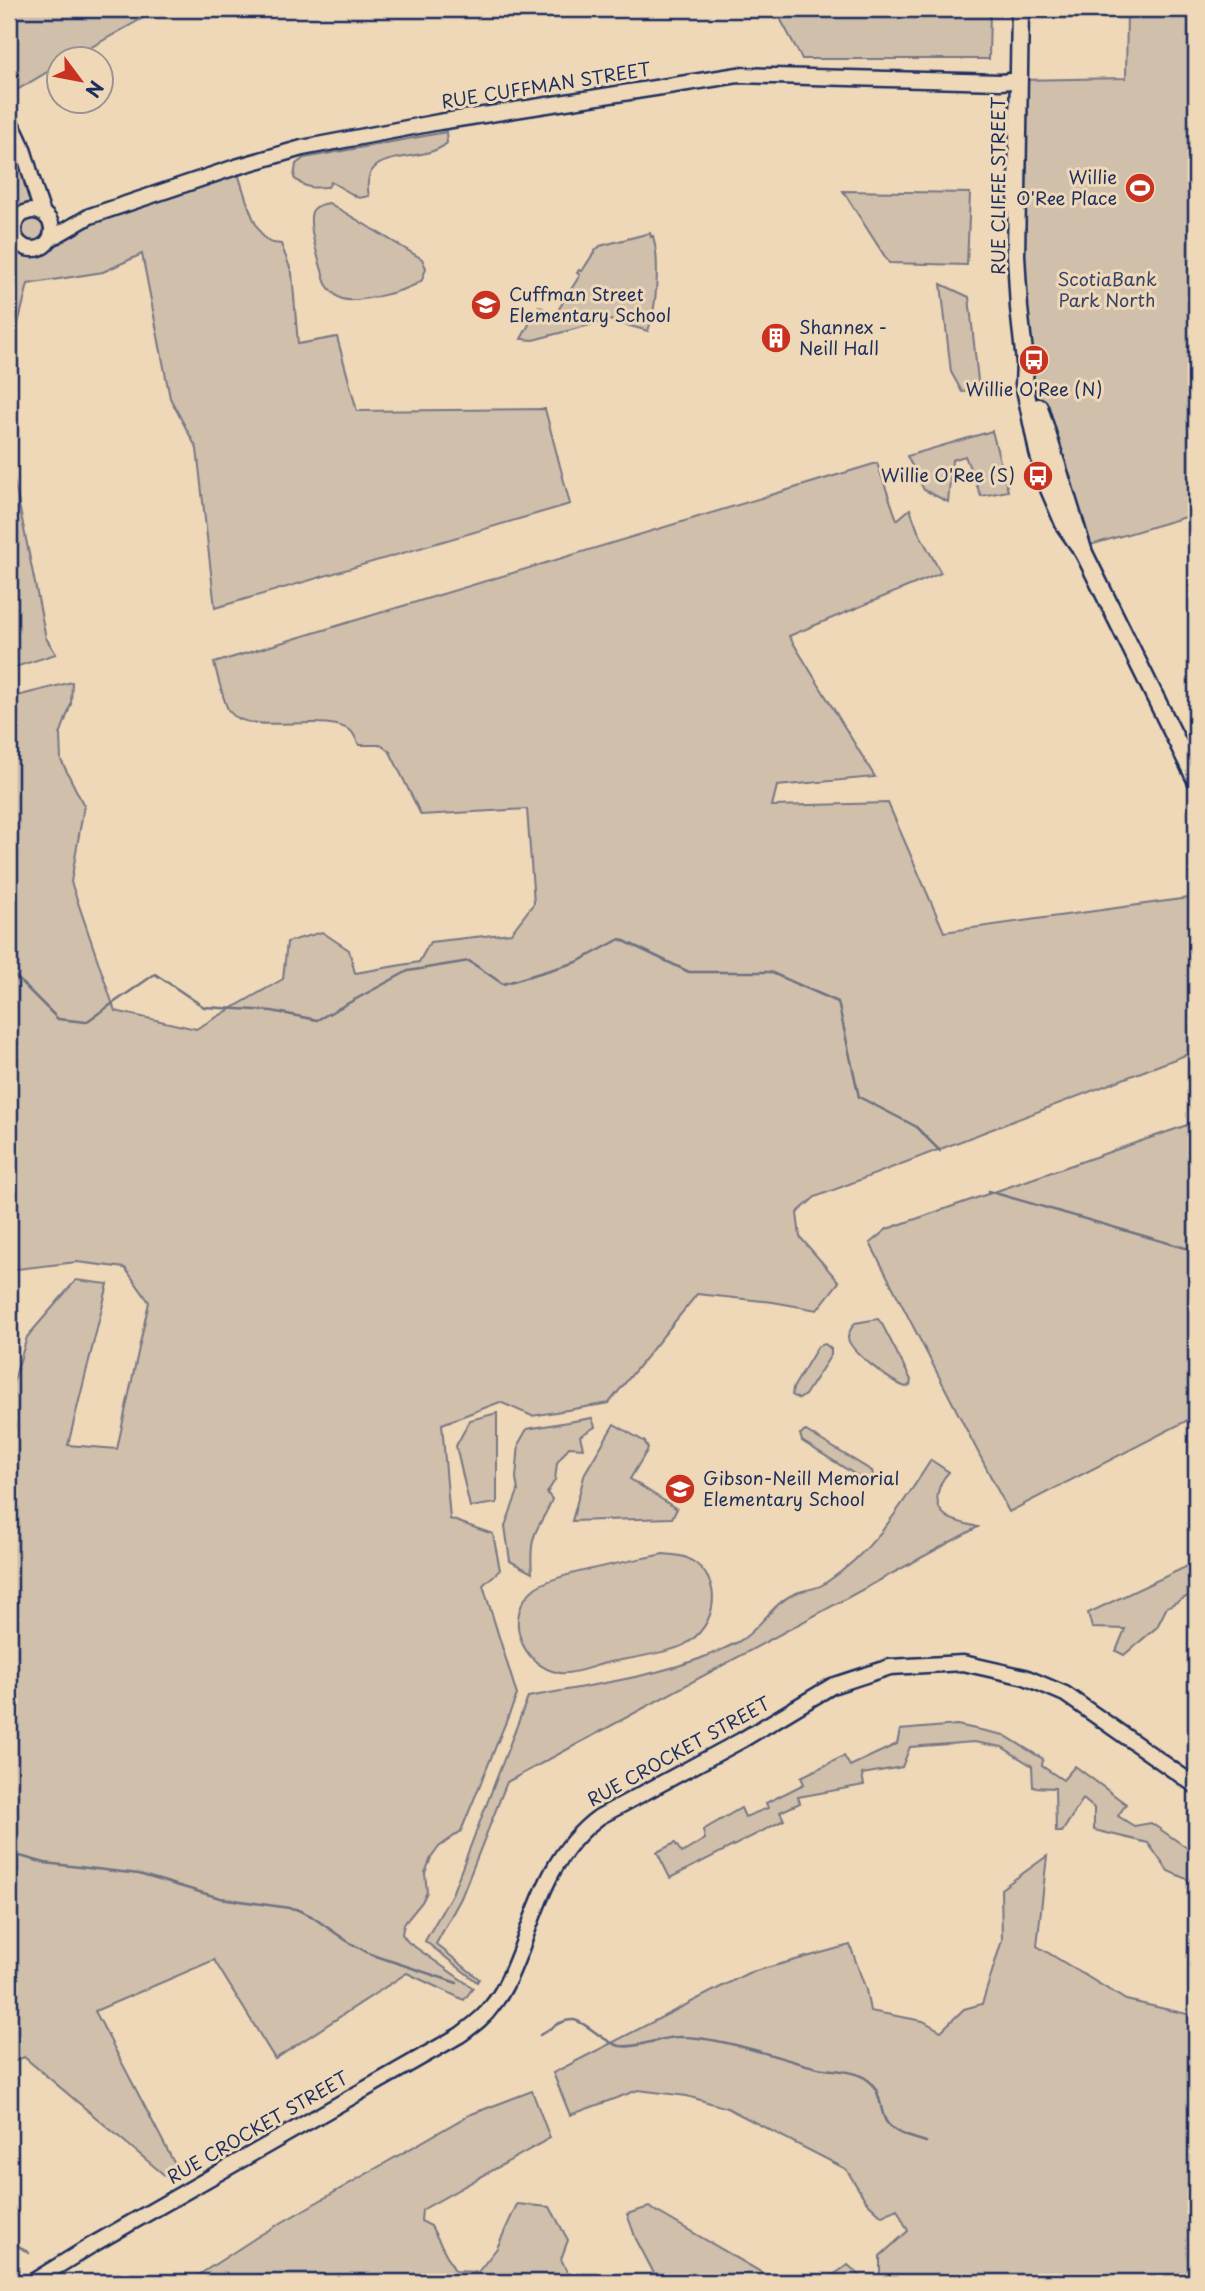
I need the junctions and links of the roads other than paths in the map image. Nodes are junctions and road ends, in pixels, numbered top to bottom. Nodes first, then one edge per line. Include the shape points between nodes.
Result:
1 (1020, 9) edge
2 (1019, 80) junction
3 (9, 121) edge
4 (29, 173) junction
5 (45, 215) junction
6 (90, 216) junction
7 (15, 219) edge
8 (50, 239) junction
9 (13, 241) edge
10 (1026, 362) junction
11 (1058, 435) dead end
12 (1054, 461) junction
13 (1083, 553) junction
14 (1196, 780) edge
15 (1196, 1786) edge
16 (32, 2282) edge

1 - 2 main road, RUE CLIFFE STREET
2 - 6 street, RUE CUFFMAN STREET via 717,78 302,148
2 - 10 main road, RUE CLIFFE STREET via 1016,255
3 - 4 street
4 - 5 street
4 - 7 street via 28,202
5 - 6 street
5 - 7 street via 31,211
5 - 8 street via 52,227
6 - 8 street
7 - 9 street
8 - 9 street via 35,249
10 - 12 main road, RUE CLIFFE STREET
10 - 13 main road, RUE CLIFFE STREET via 1024,384 1046,481 1065,526
11 - 12 main road
12 - 13 main road, RUE CLIFFE STREET
13 - 14 main road, RUE CLIFFE STREET
15 - 16 street, RUE CROCKET STREET via 1066,1694 1025,1677 963,1663 890,1667 832,1686 584,1828 549,1874 499,1997 485,2016 460,2035

